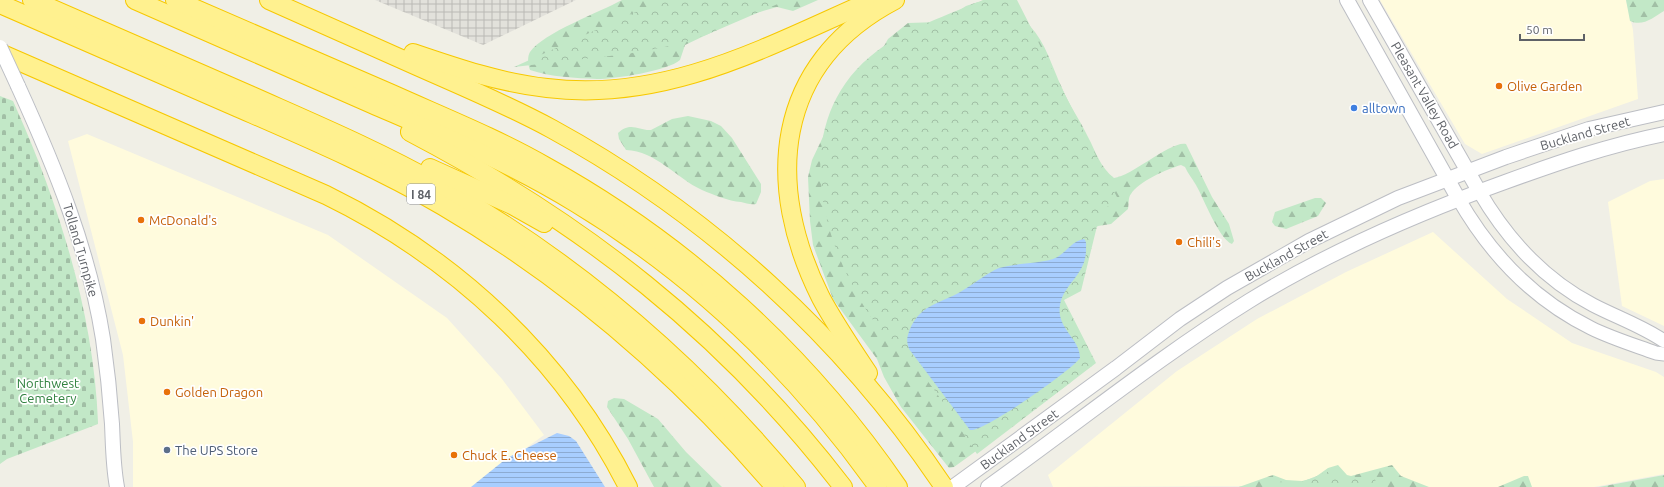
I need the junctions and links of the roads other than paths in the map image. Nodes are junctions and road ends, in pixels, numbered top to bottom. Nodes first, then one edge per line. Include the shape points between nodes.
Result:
1 (32, 0) edge
2 (135, 0) edge
3 (175, 0) edge
4 (269, 0) edge
5 (873, 0) edge
6 (895, 0) edge
7 (1347, 0) edge
8 (0, 4) edge
9 (1372, 5) edge
10 (288, 8) junction
11 (1354, 13) junction
12 (0, 47) edge
13 (0, 53) edge
14 (293, 69) junction
15 (1664, 112) edge
16 (329, 130) junction
17 (1664, 134) edge
18 (1468, 171) junction
19 (1447, 179) junction
20 (1479, 191) junction
21 (1458, 198) junction
22 (1273, 261) junction
23 (1284, 281) junction
24 (1664, 341) edge
25 (1664, 354) edge
26 (907, 436) junction
27 (113, 466) junction
28 (945, 484) edge
29 (107, 487) edge
30 (117, 487) edge
31 (628, 487) edge
32 (774, 487) edge
33 (796, 487) edge
34 (831, 487) edge
35 (843, 487) edge
36 (878, 487) edge
37 (898, 487) edge
38 (988, 487) edge

1 - 16 highway
2 - 14 highway
3 - 37 highway via 490,137 564,177 626,216 709,278 765,329 829,397
4 - 10 highway
5 - 10 highway via 759,50 694,75 647,86 600,90 548,88 487,76 442,63
6 - 26 highway via 865,18 848,32 831,48 817,68 804,90 794,116 787,171 795,226 816,288 836,325 898,416
7 - 11 main road, Pleasant Valley Road
8 - 32 highway, I 84 via 343,154 427,197 478,227 562,285 640,349 711,416
9 - 11 main road
9 - 18 main road, Pleasant Valley Road
10 - 26 highway via 530,117 597,154 657,194 726,246 784,297 841,356
11 - 19 main road, Pleasant Valley Road
12 - 27 main road, Tolland Turnpike, bridge via 62,186 74,221 90,281 106,359
13 - 31 highway via 326,195 378,222 429,256 478,294 546,364 589,420
14 - 35 highway via 316,85 488,175 548,212 611,256 679,311 741,369 797,429
14 - 36 highway via 506,164 576,203 636,243 698,290 762,349 823,415
15 - 18 main road, Buckland Street via 1584,130
16 - 33 highway via 455,194 535,246 596,290 644,330 697,380 744,427
16 - 34 highway via 351,135 495,197 536,219 584,250 656,305 727,370 777,421
17 - 20 main road, Buckland Street via 1587,153
18 - 19 main road, Buckland Street
18 - 20 main road, Pleasant Valley Road
19 - 21 main road, Pleasant Valley Road
19 - 22 main road, Buckland Street via 1355,218
20 - 21 main road, Buckland Street
20 - 24 street via 1514,242 1550,278 1584,300
21 - 23 main road, Buckland Street via 1377,232
21 - 25 street via 1475,227 1495,253 1542,299 1601,332
22 - 23 main road
22 - 28 main road, Buckland Street via 1180,319 1116,368
23 - 38 main road, Buckland Street via 1237,308 1193,338
26 - 28 highway
27 - 29 main road, Tolland Turnpike
27 - 30 main road, Tolland Turnpike

